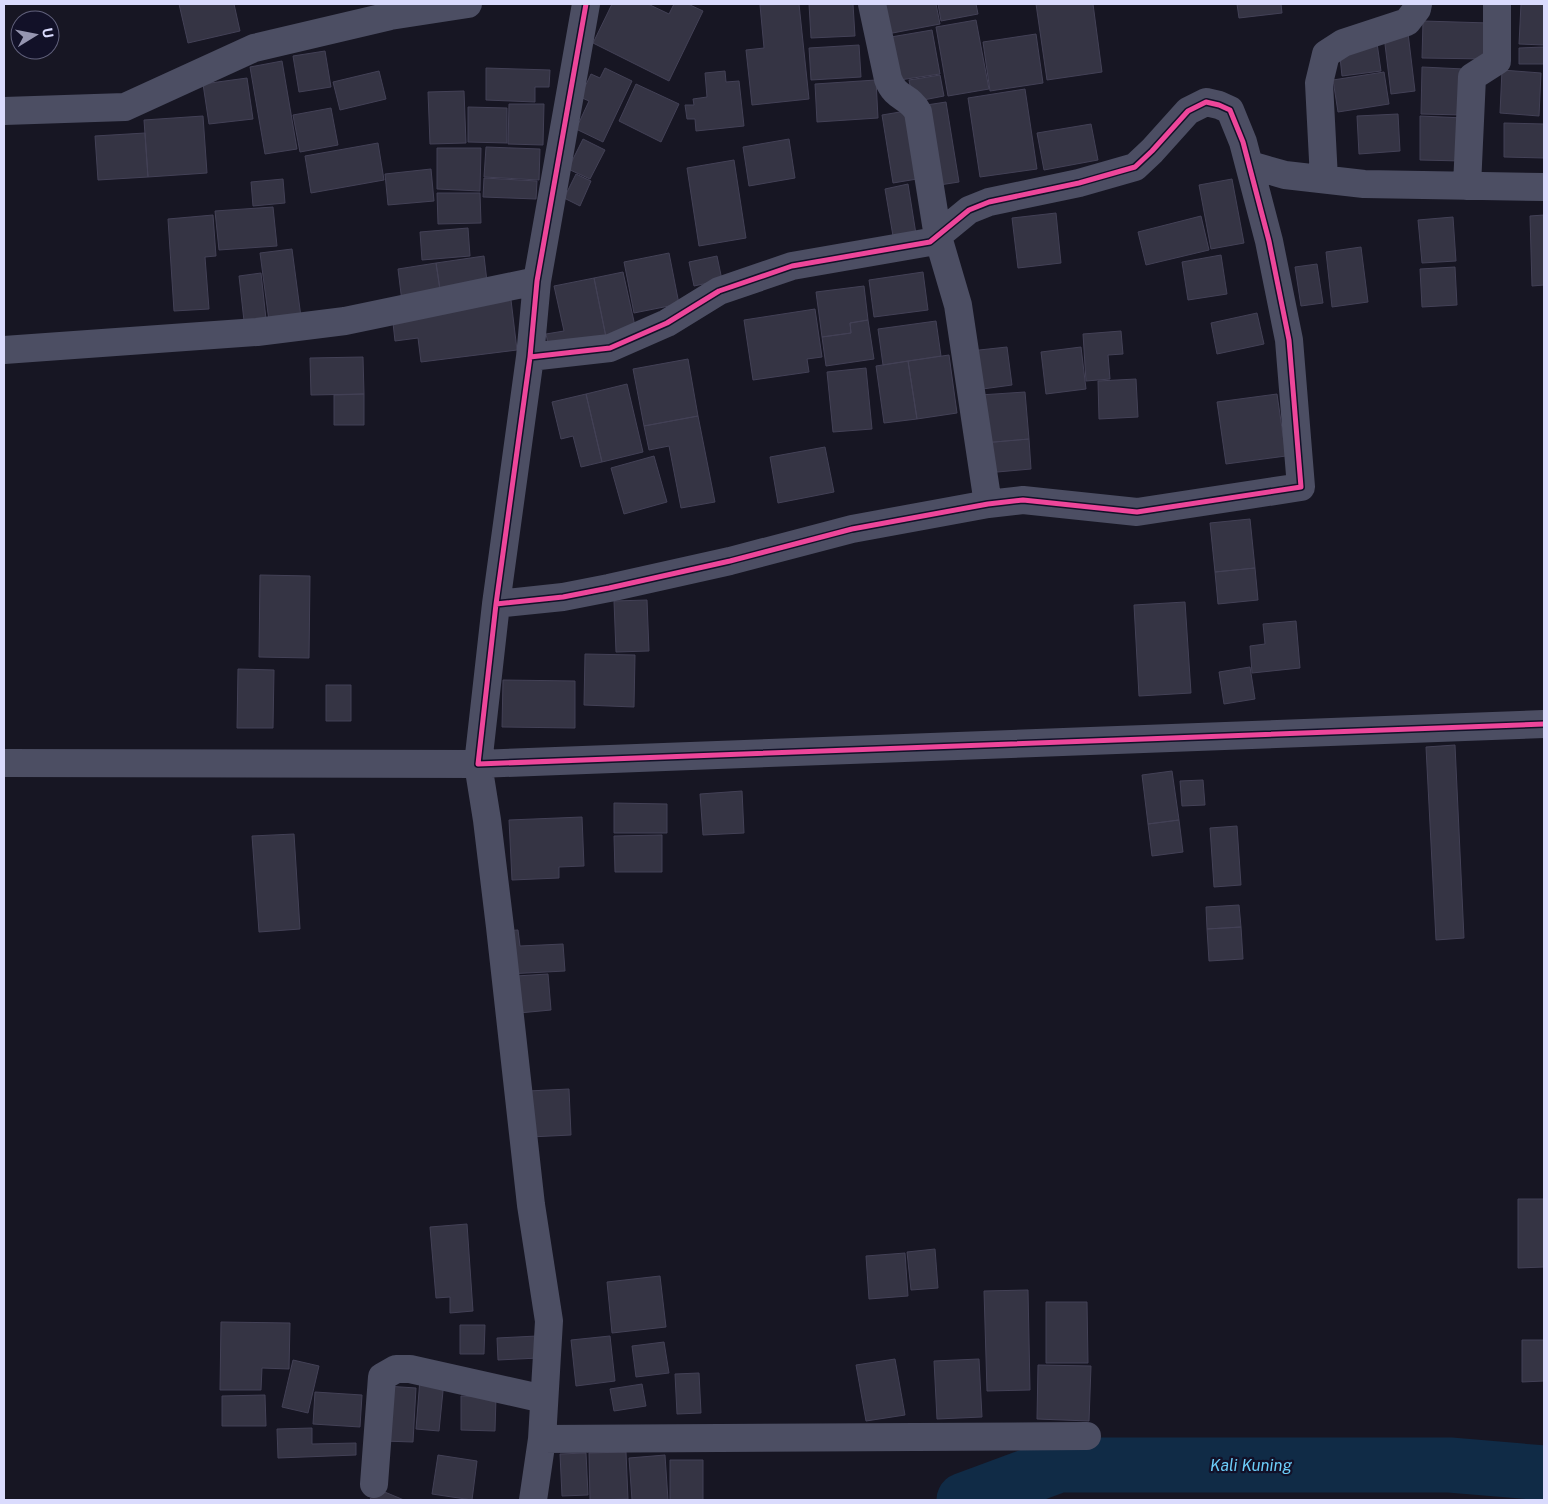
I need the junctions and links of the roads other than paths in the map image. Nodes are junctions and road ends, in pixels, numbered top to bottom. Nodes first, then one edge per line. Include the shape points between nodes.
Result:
1 (468, 4) edge
2 (586, 4) edge
3 (872, 4) edge
4 (1418, 4) edge
5 (1497, 4) edge
6 (4, 111) edge
7 (1250, 165) junction
8 (1324, 180) junction
9 (1467, 186) junction
10 (1544, 187) edge
11 (938, 237) junction
12 (537, 280) junction
13 (4, 350) edge
14 (530, 357) junction
15 (988, 504) junction
16 (496, 604) junction
17 (1544, 724) edge
18 (4, 763) edge
19 (478, 764) junction
20 (544, 1399) junction
21 (1087, 1436) dead end
22 (542, 1439) junction
23 (374, 1484) dead end
24 (533, 1500) edge

1 - 6 street via 390,16 254,48 125,107
2 - 12 street
3 - 11 street via 892,89 914,104 918,112
4 - 8 street via 1407,22 1343,43 1326,54 1319,83
5 - 9 street via 1497,61 1472,77
7 - 8 street via 1285,175
7 - 11 street via 1230,110 1206,102 1188,111 1135,167 1079,183 989,202 969,210
7 - 15 street via 1289,340 1301,487 1137,512 1023,500
8 - 9 street
9 - 10 street
11 - 14 street via 930,242 792,266 719,291 667,323 610,348
11 - 15 street via 958,305
12 - 13 street via 345,321 257,332
12 - 14 street
14 - 16 street
15 - 16 street via 852,529 600,590
16 - 19 street
17 - 19 street
18 - 19 street
19 - 20 street via 531,1205 549,1322
20 - 22 street
20 - 23 street via 410,1369 396,1369 382,1377
21 - 22 street
22 - 24 street

